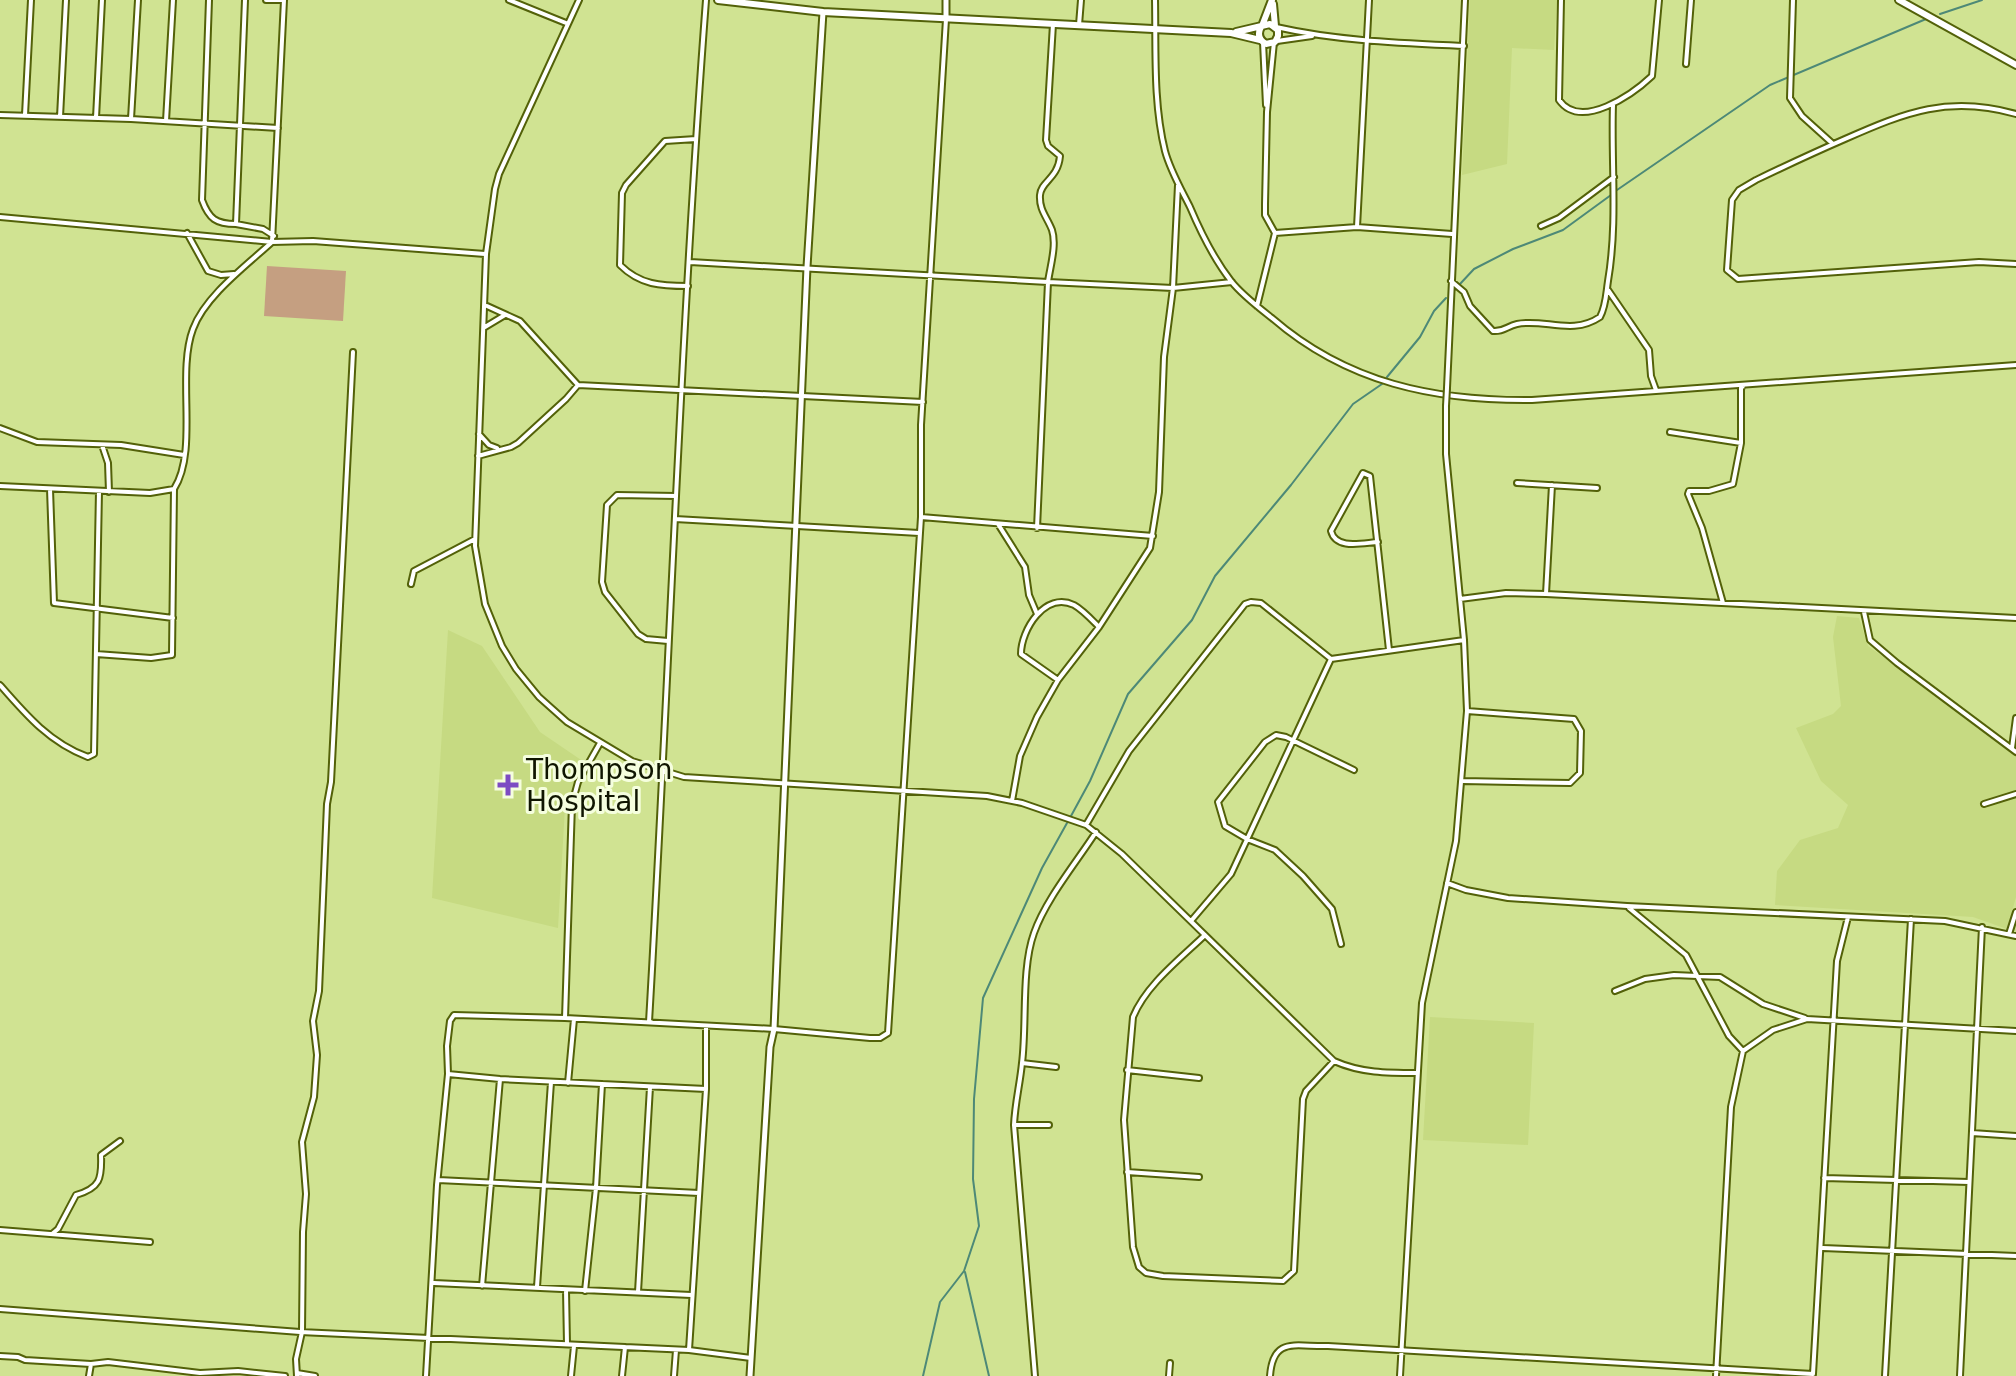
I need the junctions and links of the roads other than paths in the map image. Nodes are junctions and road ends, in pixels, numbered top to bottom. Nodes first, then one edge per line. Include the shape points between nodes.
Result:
1 (31, 0) edge
2 (66, 0) edge
3 (102, 0) edge
4 (138, 0) edge
5 (173, 0) edge
6 (209, 0) edge
7 (245, 0) edge
8 (266, 0) edge
9 (284, 0) edge
10 (509, 0) edge
11 (579, 0) edge
12 (706, 0) edge
13 (718, 0) edge
14 (946, 0) edge
15 (1081, 0) edge
16 (1155, 0) edge
17 (1272, 0) edge
18 (1369, 0) edge
19 (1465, 0) edge
20 (1561, 0) edge
21 (1659, 0) edge
22 (1691, 0) edge
23 (1793, 0) edge
24 (1899, 0) edge
25 (823, 12) junction
26 (946, 16) junction
27 (567, 24) junction
28 (1053, 24) junction
29 (1079, 25) junction
30 (1262, 27) junction
31 (1275, 27) junction
32 (1155, 29) junction
33 (1231, 33) junction
34 (1314, 36) junction
35 (1261, 41) junction
36 (1274, 42) junction
37 (1366, 42) junction
38 (1464, 46) junction
39 (1686, 64) dead end
40 (2016, 65) edge
41 (1613, 105) junction
42 (1267, 112) junction
43 (2016, 114) edge
44 (0, 115) edge
45 (25, 115) junction
46 (60, 117) junction
47 (96, 118) junction
48 (131, 119) junction
49 (166, 121) junction
50 (204, 125) junction
51 (239, 127) junction
52 (278, 128) junction
53 (696, 139) junction
54 (1833, 144) junction
55 (1614, 177) junction
56 (1179, 183) junction
57 (0, 217) edge
58 (236, 224) junction
59 (1541, 226) dead end
60 (1357, 227) junction
61 (187, 233) junction
62 (1275, 233) junction
63 (1452, 234) junction
64 (273, 239) junction
65 (486, 254) junction
66 (690, 262) junction
67 (2016, 264) edge
68 (807, 267) junction
69 (236, 274) junction
70 (931, 274) junction
71 (1451, 281) junction
72 (1048, 282) junction
73 (1232, 282) junction
74 (688, 286) junction
75 (1173, 288) junction
76 (1607, 288) junction
77 (486, 305) junction
78 (1257, 306) junction
79 (505, 315) junction
80 (485, 327) junction
81 (353, 352) dead end
82 (2016, 365) edge
83 (1746, 383) junction
84 (578, 385) junction
85 (680, 389) junction
86 (1656, 390) junction
87 (803, 396) junction
88 (923, 402) junction
89 (0, 428) edge
90 (1670, 432) dead end
91 (479, 433) junction
92 (1741, 443) junction
93 (102, 445) junction
94 (499, 449) junction
95 (184, 455) junction
96 (478, 456) junction
97 (1517, 483) dead end
98 (1552, 485) junction
99 (0, 486) edge
100 (1597, 488) dead end
101 (50, 489) junction
102 (174, 489) junction
103 (99, 491) junction
104 (109, 492) junction
105 (676, 496) junction
106 (921, 517) junction
107 (675, 519) junction
108 (998, 524) junction
109 (798, 526) junction
110 (1037, 528) junction
111 (919, 533) junction
112 (1153, 536) junction
113 (475, 539) junction
114 (1378, 542) junction
115 (411, 584) dead end
116 (1546, 594) junction
117 (1460, 599) junction
118 (1723, 603) junction
119 (98, 610) junction
120 (1864, 612) junction
121 (1037, 614) junction
122 (173, 618) junction
123 (2016, 618) edge
124 (1099, 627) junction
125 (1464, 640) junction
126 (668, 641) junction
127 (1389, 650) junction
128 (96, 654) junction
129 (1331, 659) junction
130 (1058, 680) junction
131 (0, 685) edge
132 (1467, 711) junction
133 (2016, 718) edge
134 (1293, 741) junction
135 (600, 743) junction
136 (2014, 750) edge
137 (1354, 770) dead end
138 (664, 771) junction
139 (1463, 781) junction
140 (786, 783) junction
141 (903, 790) junction
142 (2016, 794) edge
143 (1012, 801) junction
144 (1984, 804) dead end
145 (1086, 825) junction
146 (1096, 832) junction
147 (1247, 839) junction
148 (1446, 883) junction
149 (1627, 906) junction
150 (2016, 912) edge
151 (1848, 917) junction
152 (1911, 919) junction
153 (1191, 921) junction
154 (1982, 927) junction
155 (2009, 934) junction
156 (1205, 935) junction
157 (2016, 936) edge
158 (1341, 944) dead end
159 (1696, 975) junction
160 (1615, 991) dead end
161 (565, 1018) junction
162 (574, 1019) junction
163 (1807, 1019) junction
164 (1833, 1019) junction
165 (654, 1023) junction
166 (706, 1026) junction
167 (1905, 1026) junction
168 (774, 1029) junction
169 (1977, 1029) junction
170 (2016, 1031) edge
171 (1743, 1051) junction
172 (1334, 1061) junction
173 (1022, 1063) junction
174 (1056, 1067) dead end
175 (1127, 1070) junction
176 (1417, 1073) junction
177 (448, 1074) junction
178 (1199, 1078) dead end
179 (500, 1079) junction
180 (551, 1082) junction
181 (568, 1083) junction
182 (602, 1084) junction
183 (650, 1087) junction
184 (706, 1089) junction
185 (1014, 1125) junction
186 (1049, 1125) dead end
187 (1972, 1133) junction
188 (2016, 1136) edge
189 (120, 1141) dead end
190 (1127, 1172) junction
191 (1199, 1177) dead end
192 (1824, 1178) junction
193 (438, 1180) junction
194 (1897, 1182) junction
195 (1969, 1182) junction
196 (492, 1184) junction
197 (543, 1186) junction
198 (596, 1188) junction
199 (644, 1192) junction
200 (699, 1193) junction
201 (0, 1230) edge
202 (52, 1234) junction
203 (150, 1242) dead end
204 (1822, 1248) junction
205 (1892, 1250) junction
206 (1966, 1253) junction
207 (2016, 1256) edge
208 (433, 1283) junction
209 (482, 1286) junction
210 (537, 1287) junction
211 (566, 1290) junction
212 (585, 1291) junction
213 (638, 1293) junction
214 (691, 1295) junction
215 (0, 1309) edge
216 (302, 1332) junction
217 (428, 1337) junction
218 (567, 1345) junction
219 (574, 1346) junction
220 (625, 1347) junction
221 (676, 1350) junction
222 (689, 1350) junction
223 (1402, 1350) junction
224 (0, 1356) edge
225 (751, 1358) junction
226 (1170, 1363) dead end
227 (91, 1364) junction
228 (1717, 1367) junction
229 (297, 1375) edge
230 (1813, 1375) edge
231 (89, 1376) edge
232 (285, 1376) edge
233 (315, 1376) edge
234 (426, 1376) edge
235 (571, 1376) edge
236 (622, 1376) edge
237 (674, 1376) edge
238 (750, 1376) edge
239 (1035, 1376) edge
240 (1169, 1376) edge
241 (1270, 1376) edge
242 (1400, 1376) edge
243 (1716, 1376) edge
244 (1885, 1376) edge
245 (1960, 1376) edge

1 - 45 street
2 - 46 street
3 - 47 street
4 - 48 street
5 - 49 street
6 - 50 street
7 - 51 street
8 - 9 street
9 - 52 street
10 - 27 street
11 - 27 street
12 - 53 street
13 - 25 main road
14 - 26 street
15 - 29 street
16 - 32 street
17 - 30 main road
17 - 31 main road
18 - 37 street
19 - 38 street
20 - 41 street via 1559,100 1582,111
21 - 41 street via 1654,72
22 - 39 street
23 - 54 street via 1790,98
24 - 40 main road
25 - 26 main road
25 - 68 street
26 - 28 main road
26 - 70 street
27 - 65 street via 499,174
28 - 29 main road
28 - 72 street via 1046,140 1060,156 1055,175 1040,194 1041,211 1053,233
29 - 32 main road
30 - 31 main road
30 - 33 main road
30 - 35 main road
31 - 34 street
31 - 36 main road
32 - 33 main road
32 - 56 street via 1159,120
33 - 35 main road
34 - 36 street
34 - 37 street
35 - 36 main road
35 - 42 street
36 - 42 street
37 - 38 street
37 - 60 street
38 - 63 street
41 - 55 street
42 - 62 street via 1265,215
43 - 54 street via 1970,105 1931,107
44 - 45 street
45 - 46 street
46 - 47 street
47 - 48 street
48 - 49 street
49 - 50 street
50 - 51 street
50 - 58 street via 202,200 214,221
51 - 52 street
51 - 58 street
52 - 64 street
53 - 66 street
53 - 74 street via 665,141 622,193 620,265 649,284
54 - 67 street via 1734,195 1727,270 1732,276
55 - 59 street
55 - 76 street
56 - 73 street via 1205,241
56 - 75 street
57 - 61 street
58 - 64 street via 263,229
60 - 62 street
60 - 63 street
61 - 64 street
61 - 69 street via 208,271
62 - 78 street
63 - 71 street
64 - 65 street
64 - 69 street
65 - 77 street
66 - 68 street
66 - 74 street
68 - 70 street
68 - 87 street
69 - 95 street via 199,317 191,335
70 - 72 street
70 - 88 street
71 - 76 street via 1493,331 1500,332 1516,324 1592,322 1602,315
71 - 117 street, bridge via 1446,454
72 - 75 street
72 - 110 street
73 - 75 street
73 - 78 street
74 - 85 street
75 - 112 street
76 - 86 street via 1649,350
77 - 79 street
77 - 80 street
78 - 86 street via 1324,356 1419,392 1488,401
79 - 80 street
79 - 84 street via 520,321
80 - 91 street
81 - 216 street via 313,1021 317,1055 312,1111 302,1142
82 - 83 street
83 - 86 street
83 - 92 street via 1741,388
84 - 85 street
84 - 94 street via 528,435
85 - 87 street
85 - 105 street
87 - 88 street
87 - 109 street
88 - 106 street
89 - 93 street via 37,442
90 - 92 street
91 - 94 street
91 - 96 street
92 - 118 street via 1733,484 1688,494
93 - 95 street
93 - 104 street
94 - 96 street
95 - 102 street
96 - 113 street
97 - 98 street
98 - 100 street
98 - 116 street
99 - 101 street
101 - 103 street
101 - 119 street via 54,603
102 - 104 street
102 - 122 street
103 - 104 street
103 - 119 street
105 - 107 street
105 - 126 street via 611,499 602,582 638,634
106 - 108 street
106 - 111 street
107 - 109 street
107 - 126 street
108 - 110 street
108 - 121 street via 1025,567
109 - 111 street
109 - 140 street
110 - 112 street
111 - 141 street
112 - 124 street
113 - 115 street via 424,563 414,571
113 - 135 street via 485,604 516,669 547,705
114 - 114 street via 1344,543 1331,535 1363,473 1370,476
114 - 127 street
116 - 117 street
116 - 118 street
117 - 125 street
118 - 120 street
119 - 122 street
119 - 128 street
120 - 123 street
120 - 136 street via 1870,640
121 - 124 street via 1052,603 1074,605
121 - 130 street via 1021,642 1021,654
122 - 128 street via 170,657
124 - 130 street
125 - 127 street
125 - 132 street
126 - 138 street
127 - 129 street
128 - 131 street via 91,757 39,729
129 - 134 street
129 - 145 street via 1261,603 1245,604 1129,751
130 - 143 street via 1020,756
132 - 139 street
132 - 139 street via 1574,719 1581,731 1580,773 1570,783
133 - 136 street
134 - 137 street
134 - 147 street
134 - 147 street via 1276,735 1265,742 1218,802 1225,826
135 - 138 street
135 - 161 street via 572,804
138 - 140 street via 684,777
138 - 165 street via 649,1022
139 - 148 street
140 - 141 street
140 - 168 street
141 - 143 street
141 - 168 street via 888,1033 880,1038
142 - 144 street
143 - 145 street
145 - 146 street
146 - 153 street
146 - 173 street via 1033,934
147 - 153 street via 1223,886
147 - 158 street via 1282,855 1323,897 1332,909
148 - 149 street via 1508,898
148 - 176 street via 1422,1003
149 - 151 street
149 - 159 street via 1686,955
150 - 155 street
151 - 152 street
151 - 164 street via 1837,961
152 - 154 street
152 - 167 street
153 - 156 street
154 - 155 street
154 - 169 street
155 - 157 street
156 - 172 street
156 - 175 street via 1138,1004
159 - 160 street via 1645,979
159 - 163 street via 1720,977 1763,1004
159 - 171 street via 1729,1036
161 - 162 street
161 - 177 street via 454,1015
162 - 165 street
162 - 181 street
163 - 164 street
163 - 171 street via 1773,1030
164 - 167 street
164 - 192 street
165 - 166 street
166 - 168 street
166 - 184 street
167 - 169 street
167 - 194 street
168 - 225 street
169 - 170 street
169 - 187 street
171 - 228 street via 1731,1107
172 - 176 street via 1374,1073
172 - 190 street via 1303,1099 1294,1271 1283,1281 1146,1273 1135,1259
173 - 174 street
173 - 185 street
175 - 178 street
175 - 190 street
176 - 223 street
177 - 179 street
177 - 193 street
179 - 180 street
179 - 196 street
180 - 181 street
180 - 197 street
181 - 182 street
182 - 183 street
182 - 198 street
183 - 184 street
183 - 199 street
184 - 200 street
185 - 186 street
185 - 239 street
187 - 188 street
187 - 195 street
189 - 202 street via 101,1155 98,1183 76,1195
190 - 191 street
192 - 194 street
192 - 204 street
193 - 196 street
193 - 208 street
194 - 195 street
194 - 205 street
195 - 206 street
196 - 197 street
196 - 209 street
197 - 198 street
197 - 210 street
198 - 199 street
198 - 212 street
199 - 200 street
199 - 213 street
200 - 214 street
201 - 202 street
202 - 203 street
204 - 205 street
204 - 230 street
205 - 206 street
205 - 244 street
206 - 207 street
206 - 245 street
208 - 209 street
208 - 217 street
209 - 210 street
210 - 211 street
211 - 212 street
211 - 218 street
212 - 213 street
213 - 214 street
214 - 222 street
215 - 216 street
216 - 217 street
216 - 229 street
217 - 218 street
217 - 234 street
218 - 219 street
219 - 220 street
219 - 235 street
220 - 221 street
220 - 236 street
221 - 222 street
221 - 237 street
222 - 225 street
223 - 228 street
223 - 241 street via 1281,1347 1271,1359
223 - 242 street
224 - 227 street
225 - 238 street
226 - 240 street
227 - 231 street
227 - 232 street
228 - 230 street
228 - 243 street
229 - 233 street

